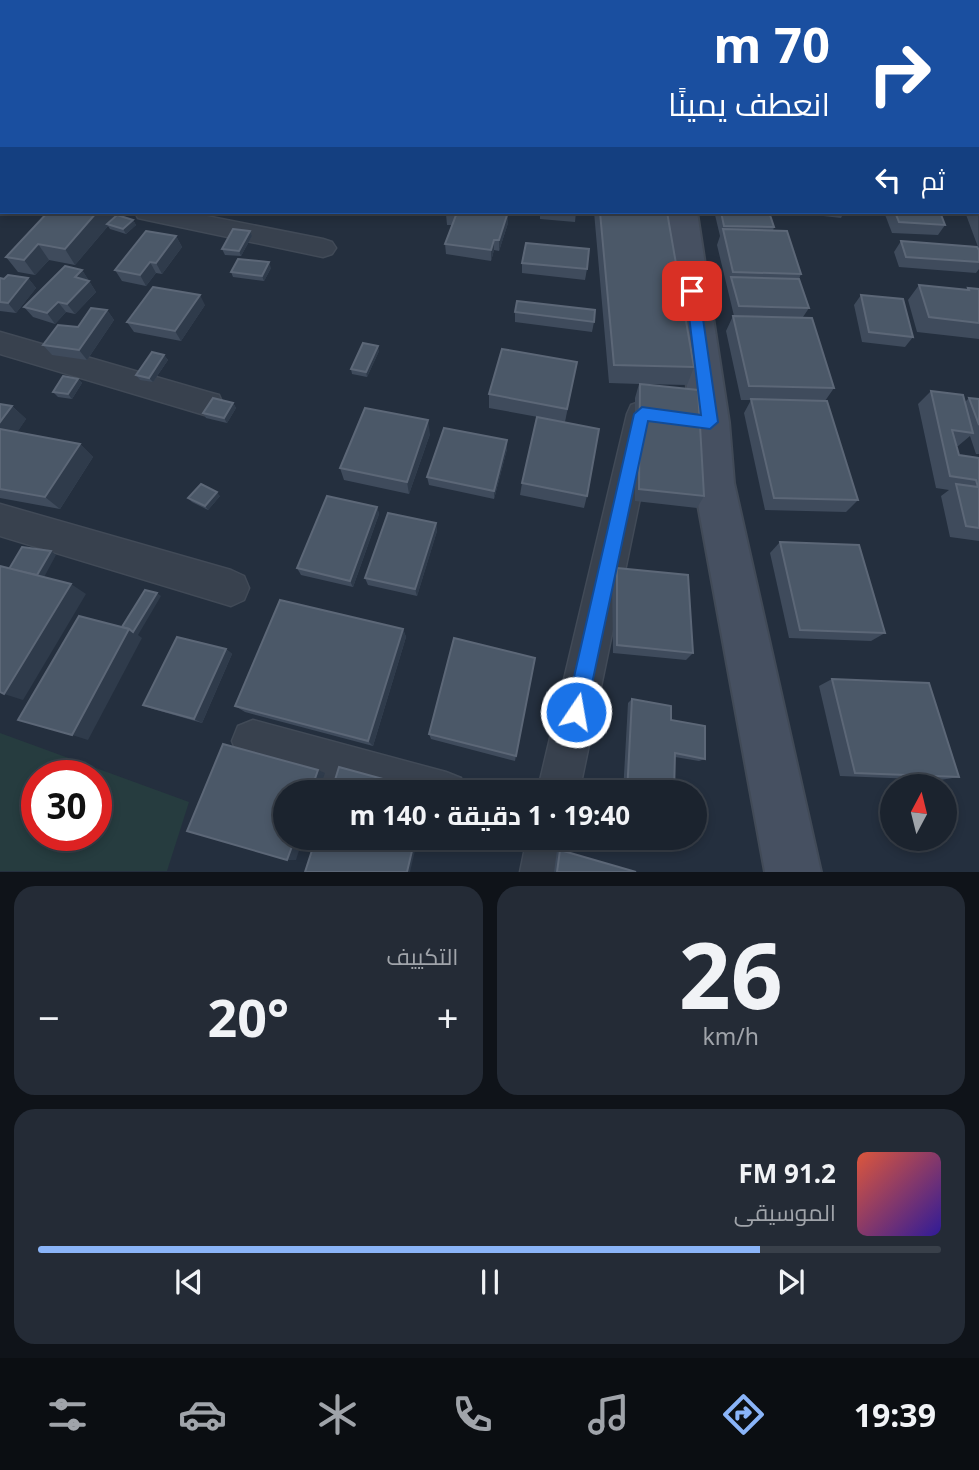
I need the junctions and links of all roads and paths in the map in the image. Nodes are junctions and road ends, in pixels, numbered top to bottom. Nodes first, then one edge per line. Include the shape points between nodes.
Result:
1 (157, 214) edge
2 (682, 214) edge
3 (323, 248) dead end
4 (0, 343) edge
5 (208, 404) edge
6 (710, 422) junction
7 (0, 520) edge
8 (231, 588) dead end
9 (254, 741) dead end
10 (398, 780) edge
11 (561, 780) edge
12 (547, 850) edge
13 (543, 872) edge
14 (793, 872) edge

1 - 3 street
2 - 6 main road
4 - 5 street
6 - 11 street via 642,414
6 - 14 main road via 714,483
7 - 8 street
9 - 10 street
12 - 13 street

